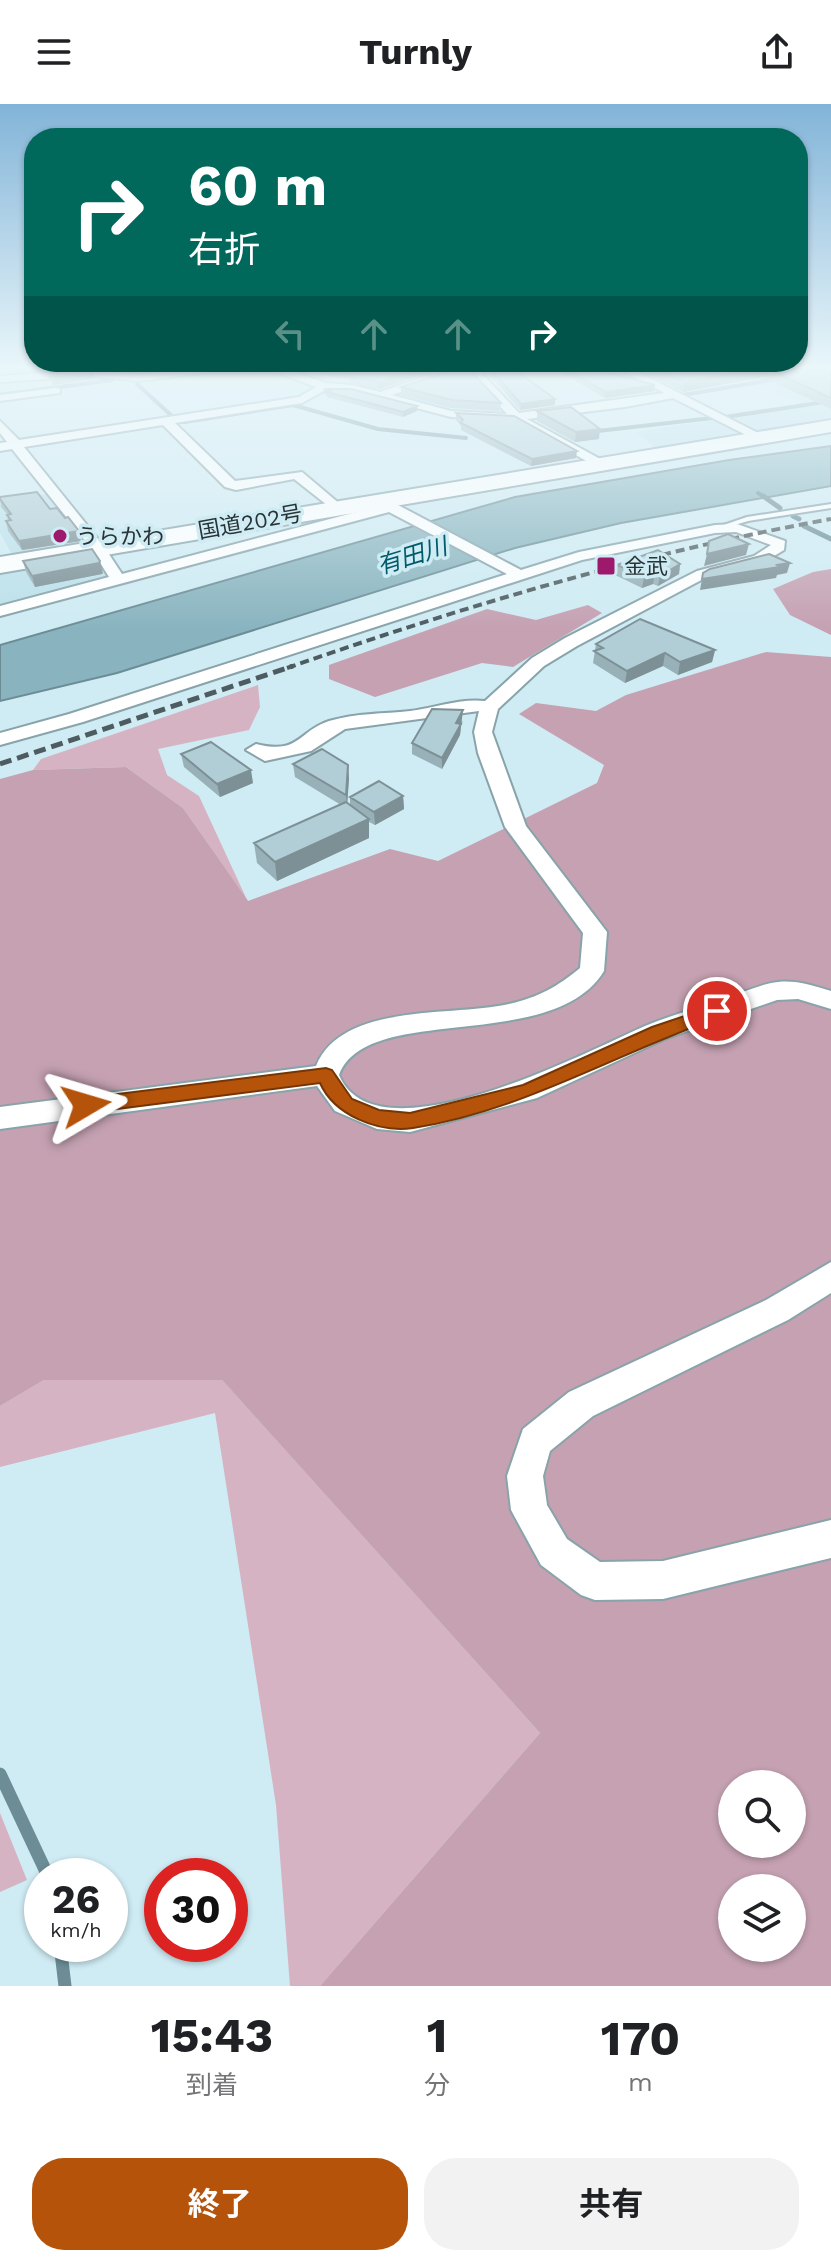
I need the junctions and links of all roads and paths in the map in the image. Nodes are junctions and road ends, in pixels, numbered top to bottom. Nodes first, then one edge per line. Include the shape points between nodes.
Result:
1 (23, 454) edge
2 (204, 454) edge
3 (581, 454) edge
4 (652, 454) edge
5 (597, 463) junction
6 (388, 503) junction
7 (831, 506) edge
8 (336, 508) junction
9 (715, 529) junction
10 (98, 548) junction
11 (0, 565) edge
12 (518, 574) junction
13 (119, 580) junction
14 (0, 611) edge
15 (489, 707) junction
16 (0, 739) edge
17 (256, 750) dead end
18 (831, 1000) edge
19 (326, 1075) junction
20 (0, 1118) edge
21 (831, 1276) edge
22 (831, 1539) edge

1 - 10 street
2 - 8 street via 230,484 297,475
3 - 5 street
4 - 5 highway, 国道202号
5 - 6 highway, 国道202号
6 - 8 highway, 国道202号
6 - 12 street
6 - 13 street
7 - 9 lane
8 - 10 highway, 国道202号
9 - 12 street
9 - 15 street via 754,531 778,541 779,547 759,559 702,574 571,642 538,662
10 - 11 highway, 国道202号
10 - 13 street
12 - 16 street
13 - 14 street
15 - 17 street via 345,723 304,747 265,755
15 - 19 street via 483,732 516,827 595,932 592,971 564,995 509,1013 380,1029 349,1043 333,1057
18 - 19 street via 798,990 775,991 658,1031 527,1091 410,1121 377,1118 345,1104
19 - 20 street
21 - 22 street via 777,1310 581,1404 535,1441 525,1476 529,1510 554,1552 595,1581 663,1580

